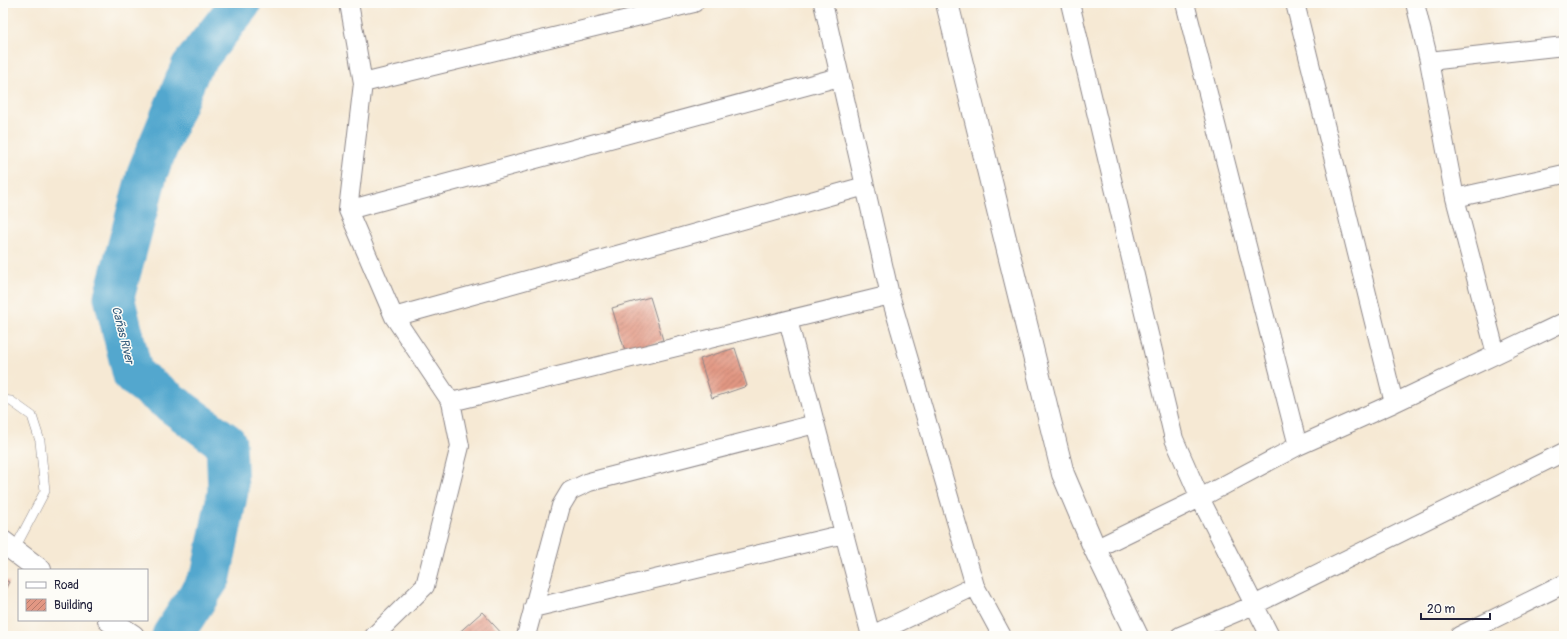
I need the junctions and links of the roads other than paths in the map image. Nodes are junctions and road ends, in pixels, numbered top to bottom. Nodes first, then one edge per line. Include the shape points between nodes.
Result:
1 (349, 3) edge
2 (694, 3) edge
3 (823, 3) edge
4 (947, 3) edge
5 (1070, 3) edge
6 (1185, 3) edge
7 (1295, 3) edge
8 (1415, 3) edge
9 (1564, 46) edge
10 (1429, 60) junction
11 (840, 77) junction
12 (362, 83) junction
13 (1564, 174) edge
14 (865, 186) junction
15 (1455, 198) junction
16 (348, 210) junction
17 (890, 295) junction
18 (394, 316) junction
19 (788, 320) junction
20 (1564, 322) edge
21 (1496, 354) junction
22 (3, 400) edge
23 (451, 402) junction
24 (1394, 403) junction
25 (815, 424) junction
26 (1298, 446) junction
27 (1564, 452) edge
28 (1200, 498) junction
29 (844, 534) junction
30 (8, 546) edge
31 (1095, 549) junction
32 (39, 569) edge
33 (1564, 584) edge
34 (975, 586) junction
35 (1254, 605) junction
36 (533, 608) junction
37 (110, 621) edge
38 (133, 636) edge
39 (374, 636) edge
40 (526, 636) edge
41 (871, 636) edge
42 (1002, 636) edge
43 (1137, 636) edge
44 (1180, 636) edge
45 (1270, 636) edge
46 (1459, 636) edge

1 - 12 street
2 - 12 street
3 - 11 street
4 - 31 street via 1063,474
5 - 28 street via 1174,439
6 - 26 street
7 - 24 street
8 - 10 street
9 - 10 street
10 - 15 street
11 - 14 street
11 - 16 street
12 - 16 street
13 - 15 street
14 - 17 street
14 - 18 street
15 - 21 street
16 - 18 street
17 - 19 street
17 - 34 street
18 - 23 street
19 - 23 street
19 - 25 street
20 - 21 street
21 - 24 street
22 - 30 lane via 11,401 32,416 40,441 45,491
23 - 39 street via 460,446 425,586
24 - 26 street
25 - 29 street
25 - 36 street via 589,482 570,491 561,506
26 - 28 street
27 - 35 street
28 - 31 street
28 - 35 street
29 - 36 street
29 - 41 street
30 - 32 street
31 - 43 street
33 - 46 street
34 - 41 street
34 - 42 street
35 - 44 street
35 - 45 street
36 - 40 street
37 - 38 street

